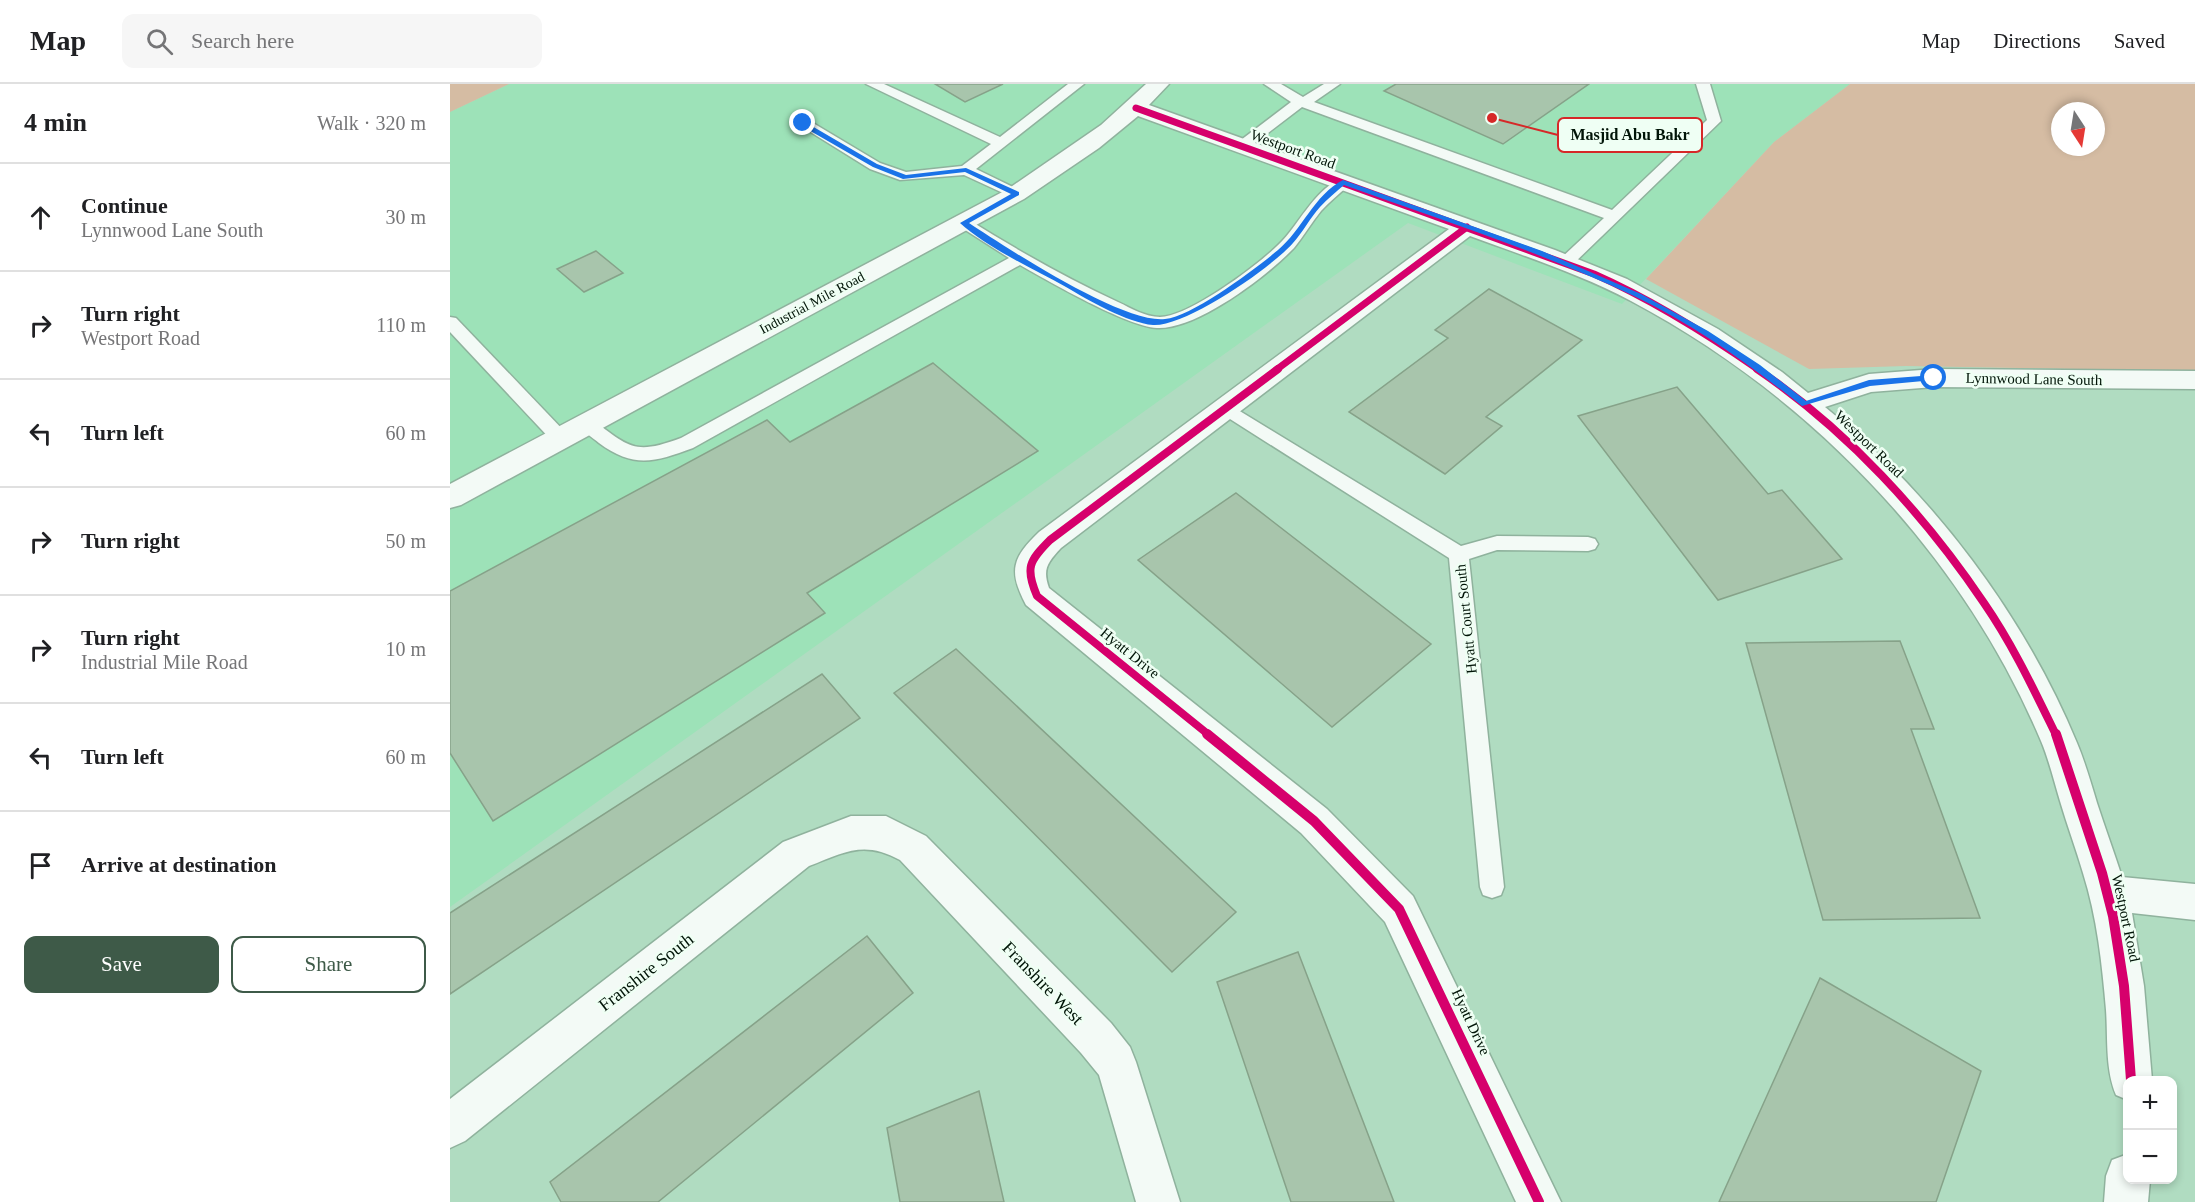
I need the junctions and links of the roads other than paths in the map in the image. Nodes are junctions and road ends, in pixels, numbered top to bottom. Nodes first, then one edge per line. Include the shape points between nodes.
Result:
1 (873, 84) edge
2 (1077, 84) edge
3 (1158, 84) edge
4 (1270, 84) edge
5 (1333, 84) edge
6 (1703, 84) edge
7 (1303, 103) junction
8 (1136, 108) junction
9 (803, 123) dead end
10 (1001, 143) junction
11 (1242, 146) junction
12 (966, 170) junction
13 (1343, 183) junction
14 (1016, 194) junction
15 (1614, 216) junction
16 (964, 223) junction
17 (1467, 227) junction
18 (1019, 259) junction
19 (1565, 263) junction
20 (450, 322) edge
21 (2195, 380) edge
22 (1805, 404) junction
23 (1225, 408) junction
24 (587, 424) junction
25 (560, 438) junction
26 (450, 497) edge
27 (1588, 544) dead end
28 (1459, 554) junction
29 (850, 833) joint
30 (1492, 887) dead end
31 (2108, 893) junction
32 (2195, 902) edge
33 (2131, 1076) edge
34 (450, 1126) edge
35 (2127, 1184) edge
36 (1158, 1202) edge
37 (1539, 1202) edge
38 (2126, 1202) edge

1 - 10 lane
2 - 10 lane
3 - 8 street, Industrial Mile Road
4 - 7 lane
5 - 7 lane
6 - 15 lane via 1714,121
7 - 11 lane
7 - 15 lane
8 - 11 street, Westport Road
8 - 14 street, Industrial Mile Road
9 - 12 lane via 875,166 905,177
10 - 12 lane
11 - 13 street, Westport Road
12 - 14 lane
13 - 17 street, Westport Road
13 - 18 lane via 1318,204 1281,251 1220,296 1168,322 1136,318
14 - 16 street, Industrial Mile Road
15 - 19 lane
16 - 18 lane
16 - 24 street, Industrial Mile Road
17 - 19 street, Westport Road
17 - 23 street, Hyatt Drive
18 - 24 lane via 687,443 656,455 628,454
19 - 22 street, Westport Road via 1639,295 1705,332 1758,366
20 - 25 lane
21 - 22 street, Lynnwood Lane South via 1934,378 1869,383
22 - 31 street, Westport Road via 1858,450 1906,502 1962,570 2013,649 2059,742
23 - 28 lane, Hyatt Court South
23 - 37 street, Hyatt Drive via 1050,540 1033,557 1028,578 1037,596 1314,821 1399,909
24 - 25 street, Industrial Mile Road
25 - 26 street, Industrial Mile Road
27 - 28 lane via 1497,543
28 - 30 lane, Hyatt Court South
29 - 34 street, Franshire South via 796,854
29 - 36 street, Franshire West via 885,833 913,848 1096,1038 1119,1072
31 - 32 street
31 - 33 street, Westport Road via 2126,993
35 - 38 street

